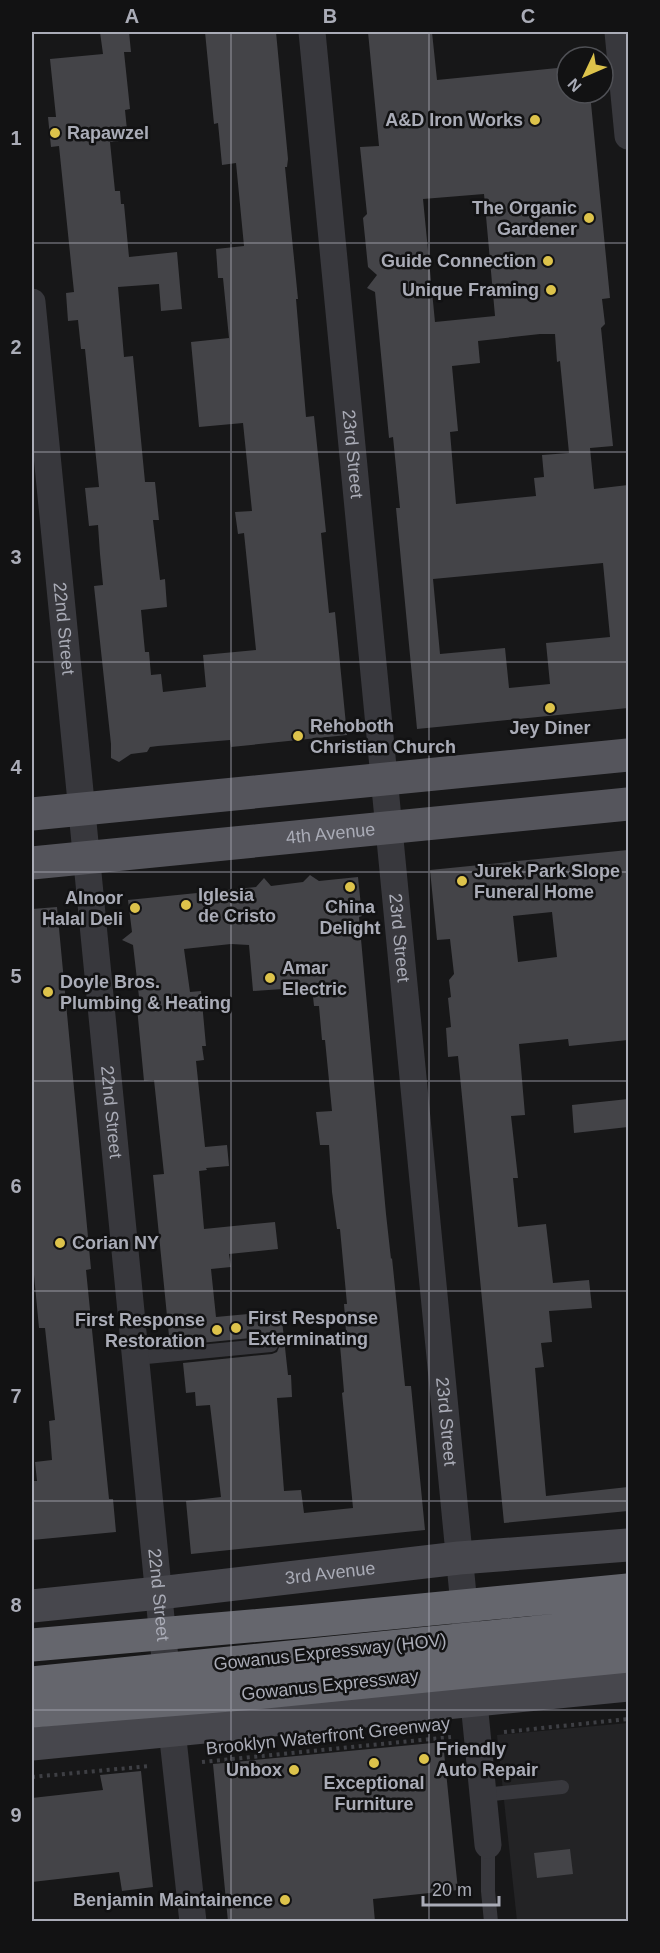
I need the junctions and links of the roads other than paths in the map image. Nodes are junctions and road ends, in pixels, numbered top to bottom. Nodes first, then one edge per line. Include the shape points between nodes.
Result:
1 (312, 32) edge
2 (618, 32) edge
3 (628, 136) edge
4 (32, 302) edge
5 (628, 755) edge
6 (385, 779) junction
7 (628, 804) edge
8 (82, 809) junction
9 (32, 814) edge
10 (389, 827) junction
11 (86, 857) junction
12 (32, 862) edge
13 (271, 1345) dead end
14 (136, 1358) junction
15 (628, 1545) edge
16 (459, 1558) junction
17 (628, 1590) edge
18 (159, 1593) junction
19 (32, 1606) edge
20 (628, 1623) edge
21 (32, 1645) edge
22 (628, 1656) edge
23 (32, 1683) edge
24 (628, 1685) edge
25 (473, 1701) junction
26 (32, 1712) edge
27 (172, 1730) junction
28 (32, 1744) edge
29 (562, 1787) dead end
30 (483, 1795) junction
31 (488, 1845) joint
32 (193, 1922) edge
33 (491, 1922) edge

1 - 6 street, 23rd Street
2 - 3 street
4 - 8 street, 22nd Street
5 - 6 main road
6 - 8 main road
6 - 10 street, 23rd Street
7 - 10 main road, 4th Avenue
8 - 9 main road
8 - 11 street, 22nd Street
10 - 11 main road, 4th Avenue
10 - 16 street, 23rd Street
11 - 12 main road, 4th Avenue
11 - 14 street, 22nd Street
13 - 14 lane
14 - 18 street, 22nd Street
15 - 16 main road, 3rd Avenue
16 - 18 main road, 3rd Avenue
16 - 25 street, 23rd Street
17 - 21 highway, bridge
18 - 19 main road, 3rd Avenue
18 - 27 street, 22nd Street
20 - 23 highway, Gowanus Expressway (HOV), bridge
22 - 26 highway, Gowanus Expressway, bridge
24 - 25 main road
25 - 27 main road
25 - 30 street, 23rd Street
27 - 28 main road
27 - 32 street, 22nd Street
29 - 30 lane
30 - 31 street, 23rd Street
31 - 33 lane

